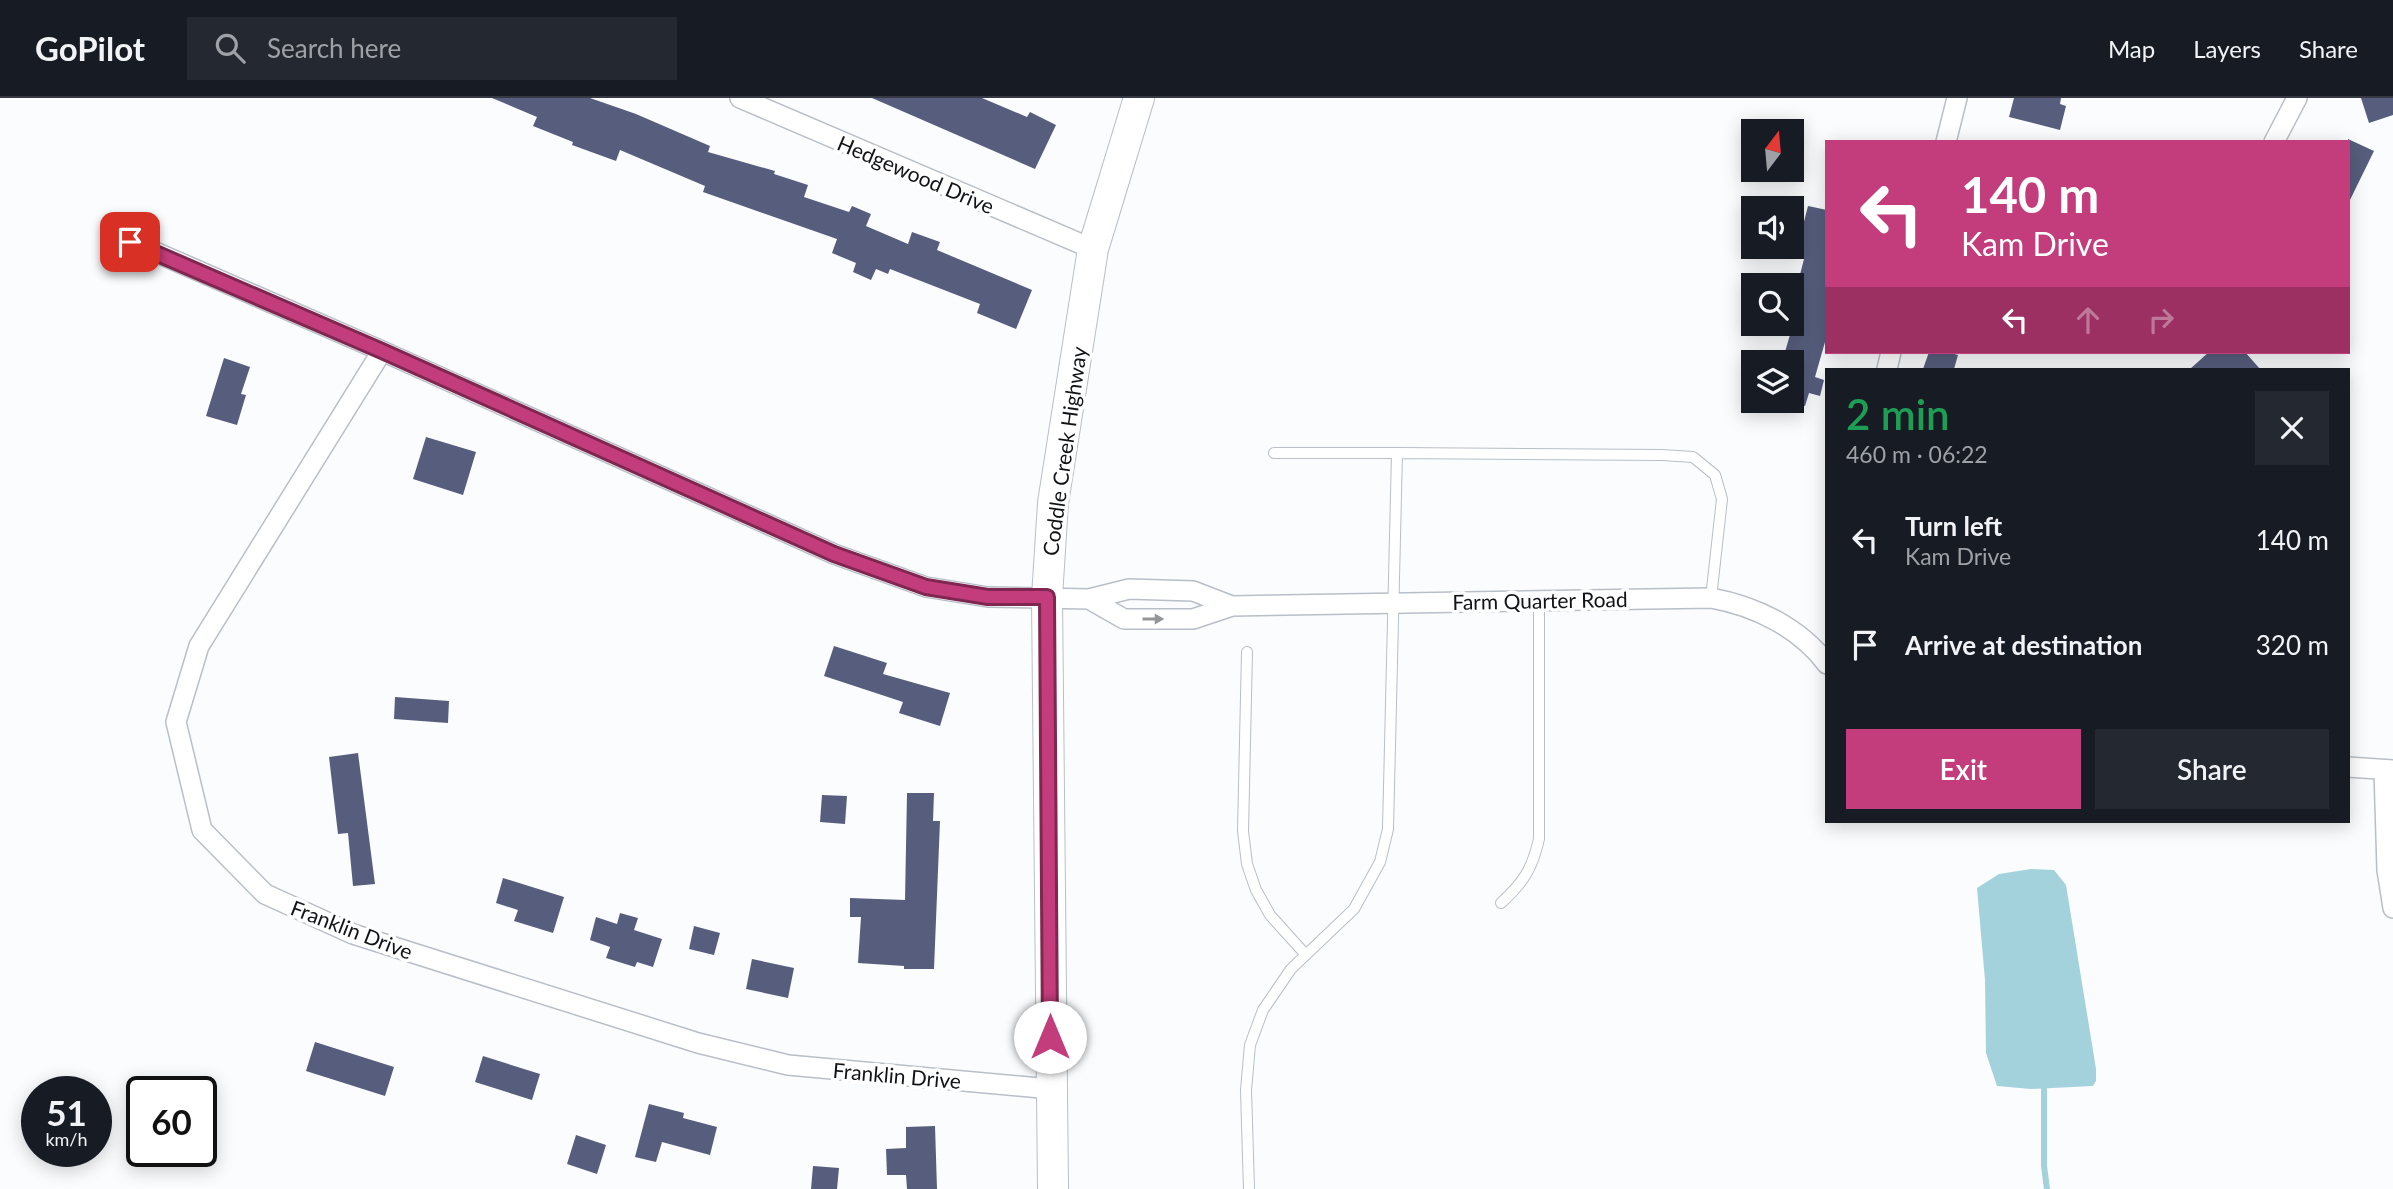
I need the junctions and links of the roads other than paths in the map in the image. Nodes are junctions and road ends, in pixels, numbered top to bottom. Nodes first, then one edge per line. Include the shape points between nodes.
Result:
1 (740, 98) edge
2 (1139, 98) edge
3 (1957, 98) edge
4 (2297, 98) edge
5 (1946, 140) edge
6 (2275, 140) edge
7 (130, 242) dead end
8 (1093, 249) junction
9 (382, 351) junction
10 (1274, 453) dead end
11 (1397, 453) junction
12 (1047, 597) junction
13 (1711, 598) junction
14 (1089, 599) junction
15 (1539, 600) junction
16 (1392, 602) junction
17 (1231, 606) junction
18 (1247, 652) dead end
19 (1825, 654) edge
20 (2350, 767) edge
21 (2388, 770) edge
22 (1502, 903) dead end
23 (2393, 908) edge
24 (1306, 955) junction
25 (1051, 1089) junction
26 (1053, 1189) edge
27 (1249, 1189) edge

1 - 8 street, Hedgewood Drive
2 - 8 main road, Coddle Creek Highway
3 - 5 street
4 - 6 street
7 - 9 street, Farm Quarter Road
8 - 12 main road, Coddle Creek Highway via 1053,503
9 - 12 street, Farm Quarter Road via 834,554 926,587 988,597
9 - 25 street, Franklin Drive via 199,646 176,722 202,830 265,894 353,934 698,1043 788,1065
10 - 11 lane
11 - 13 lane via 1693,457 1715,475 1722,499
11 - 16 lane
12 - 14 street, Farm Quarter Road
12 - 25 main road, Coddle Creek Highway
13 - 15 street, Farm Quarter Road
13 - 19 street, Farm Quarter Road via 1764,613
14 - 17 street, Farm Quarter Road via 1129,589 1193,591
14 -> 17 street, Farm Quarter Road via 1124,619 1193,619
15 - 16 street, Farm Quarter Road
15 - 22 lane via 1539,839 1533,865
16 - 17 street, Farm Quarter Road
16 - 24 lane via 1388,829 1380,862 1354,909
18 - 24 lane via 1243,831 1247,864 1270,915
20 - 21 street
21 - 23 street via 2386,870
24 - 27 lane via 1291,968 1264,1010 1250,1045 1246,1090
25 - 26 main road, Coddle Creek Highway

